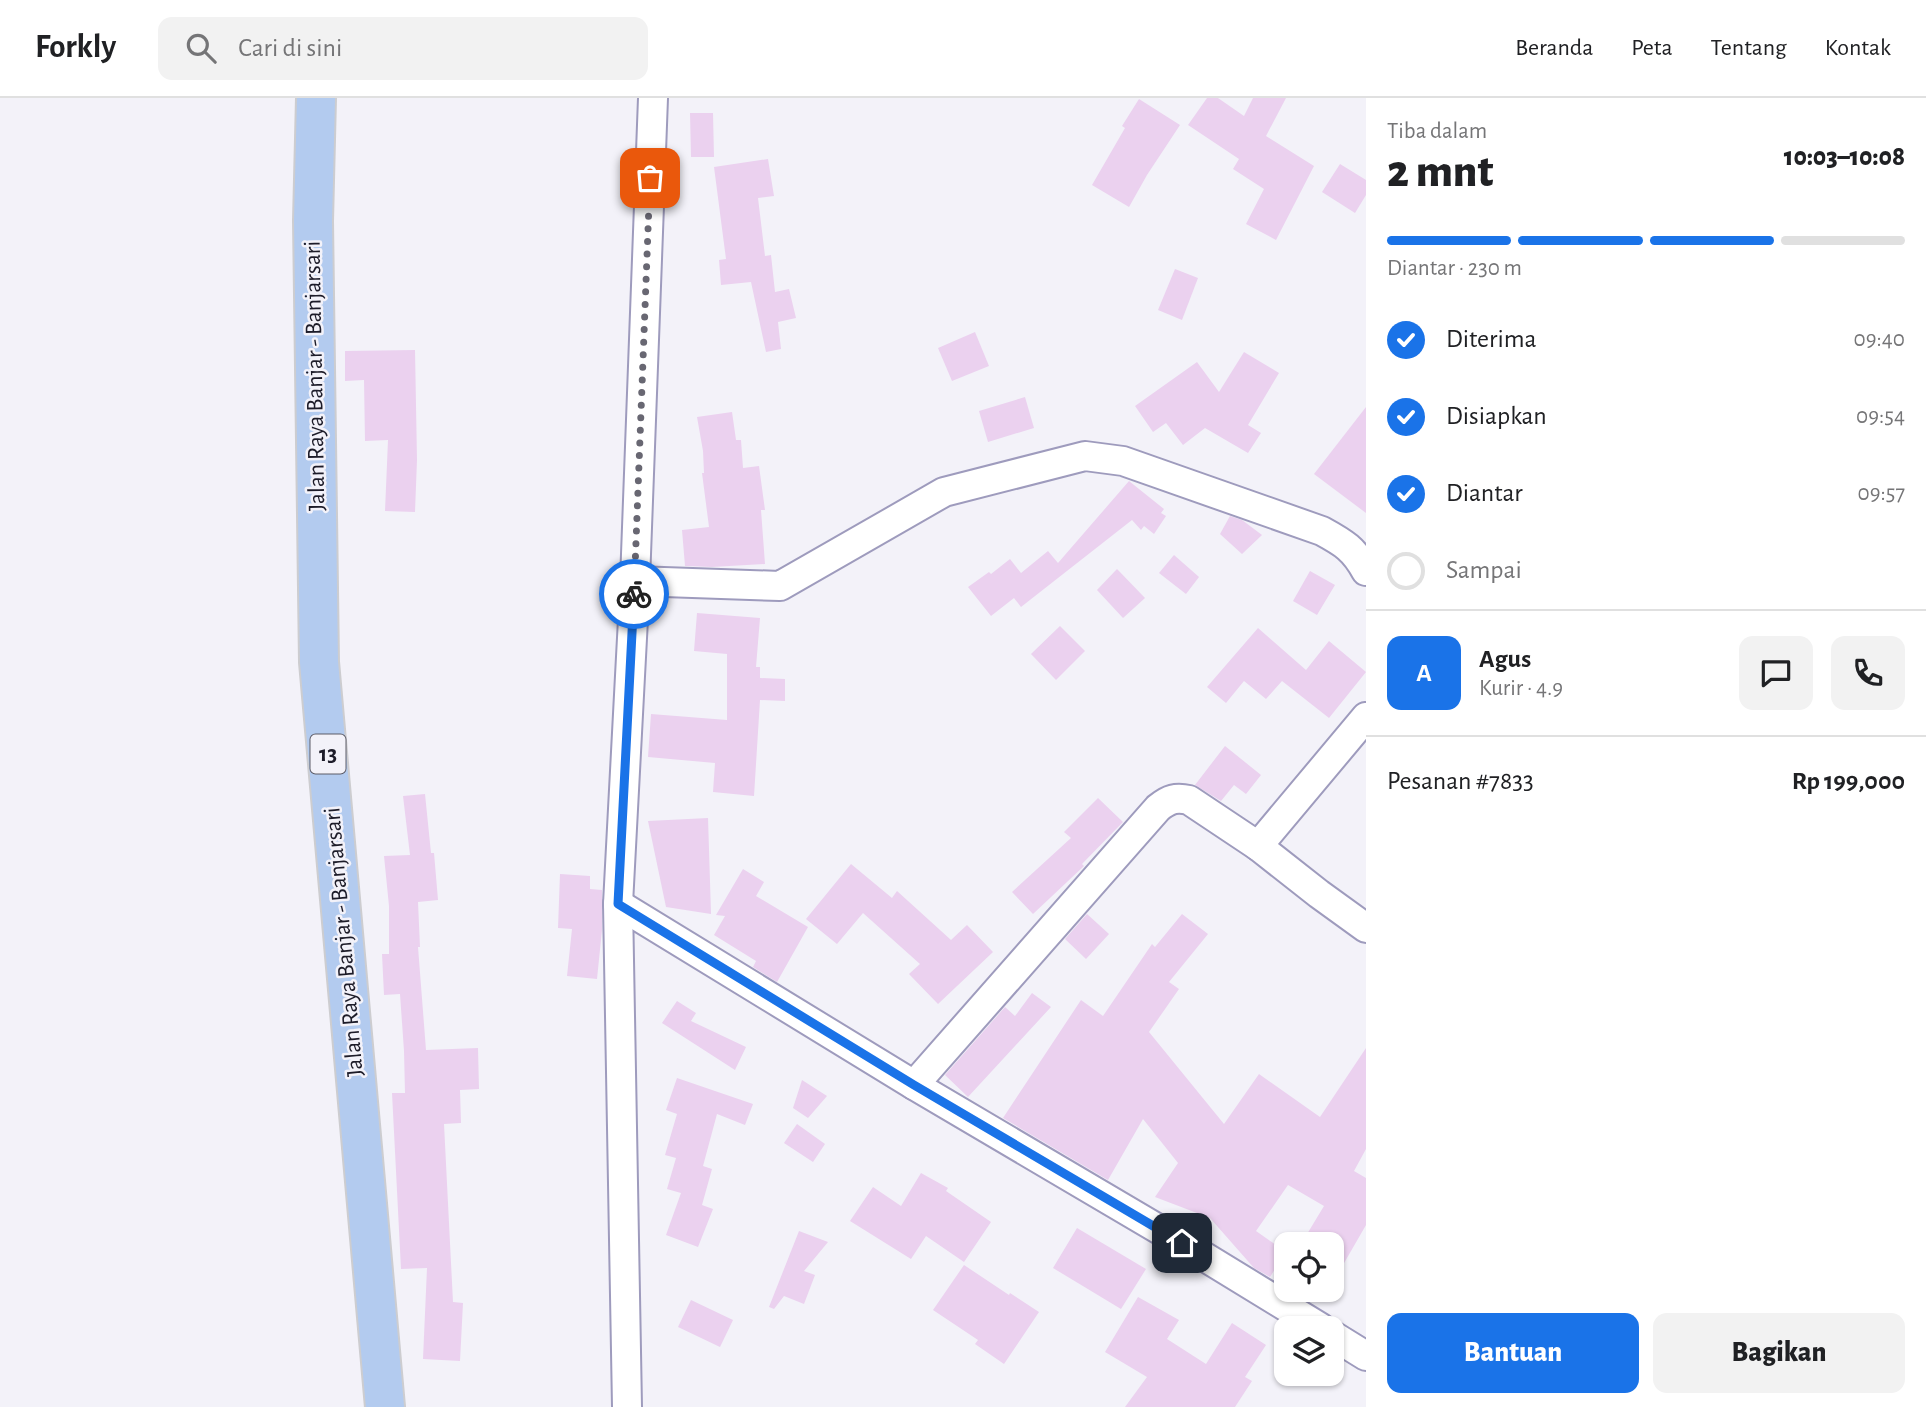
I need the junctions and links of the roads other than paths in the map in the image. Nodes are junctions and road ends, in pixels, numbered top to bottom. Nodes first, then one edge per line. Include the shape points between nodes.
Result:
1 (316, 98) edge
2 (653, 98) edge
3 (1366, 571) edge
4 (635, 581) junction
5 (1366, 717) edge
6 (1258, 846) junction
7 (618, 904) junction
8 (1366, 928) edge
9 (914, 1085) junction
10 (1301, 1316) edge
11 (1344, 1342) edge
12 (1366, 1356) edge
13 (385, 1407) edge
14 (627, 1407) edge

1 - 13 highway, Jalan Raya Banjar - Banjarsari / 13 via 313,221 319,662
2 - 4 street
3 - 4 street via 1346,545 1322,531 1124,461 1085,456 944,492 780,586
4 - 7 street
5 - 6 street
6 - 8 street
6 - 9 street via 1189,800 1177,798 1158,807
7 - 9 street
7 - 14 street
9 - 10 street
11 - 12 street

